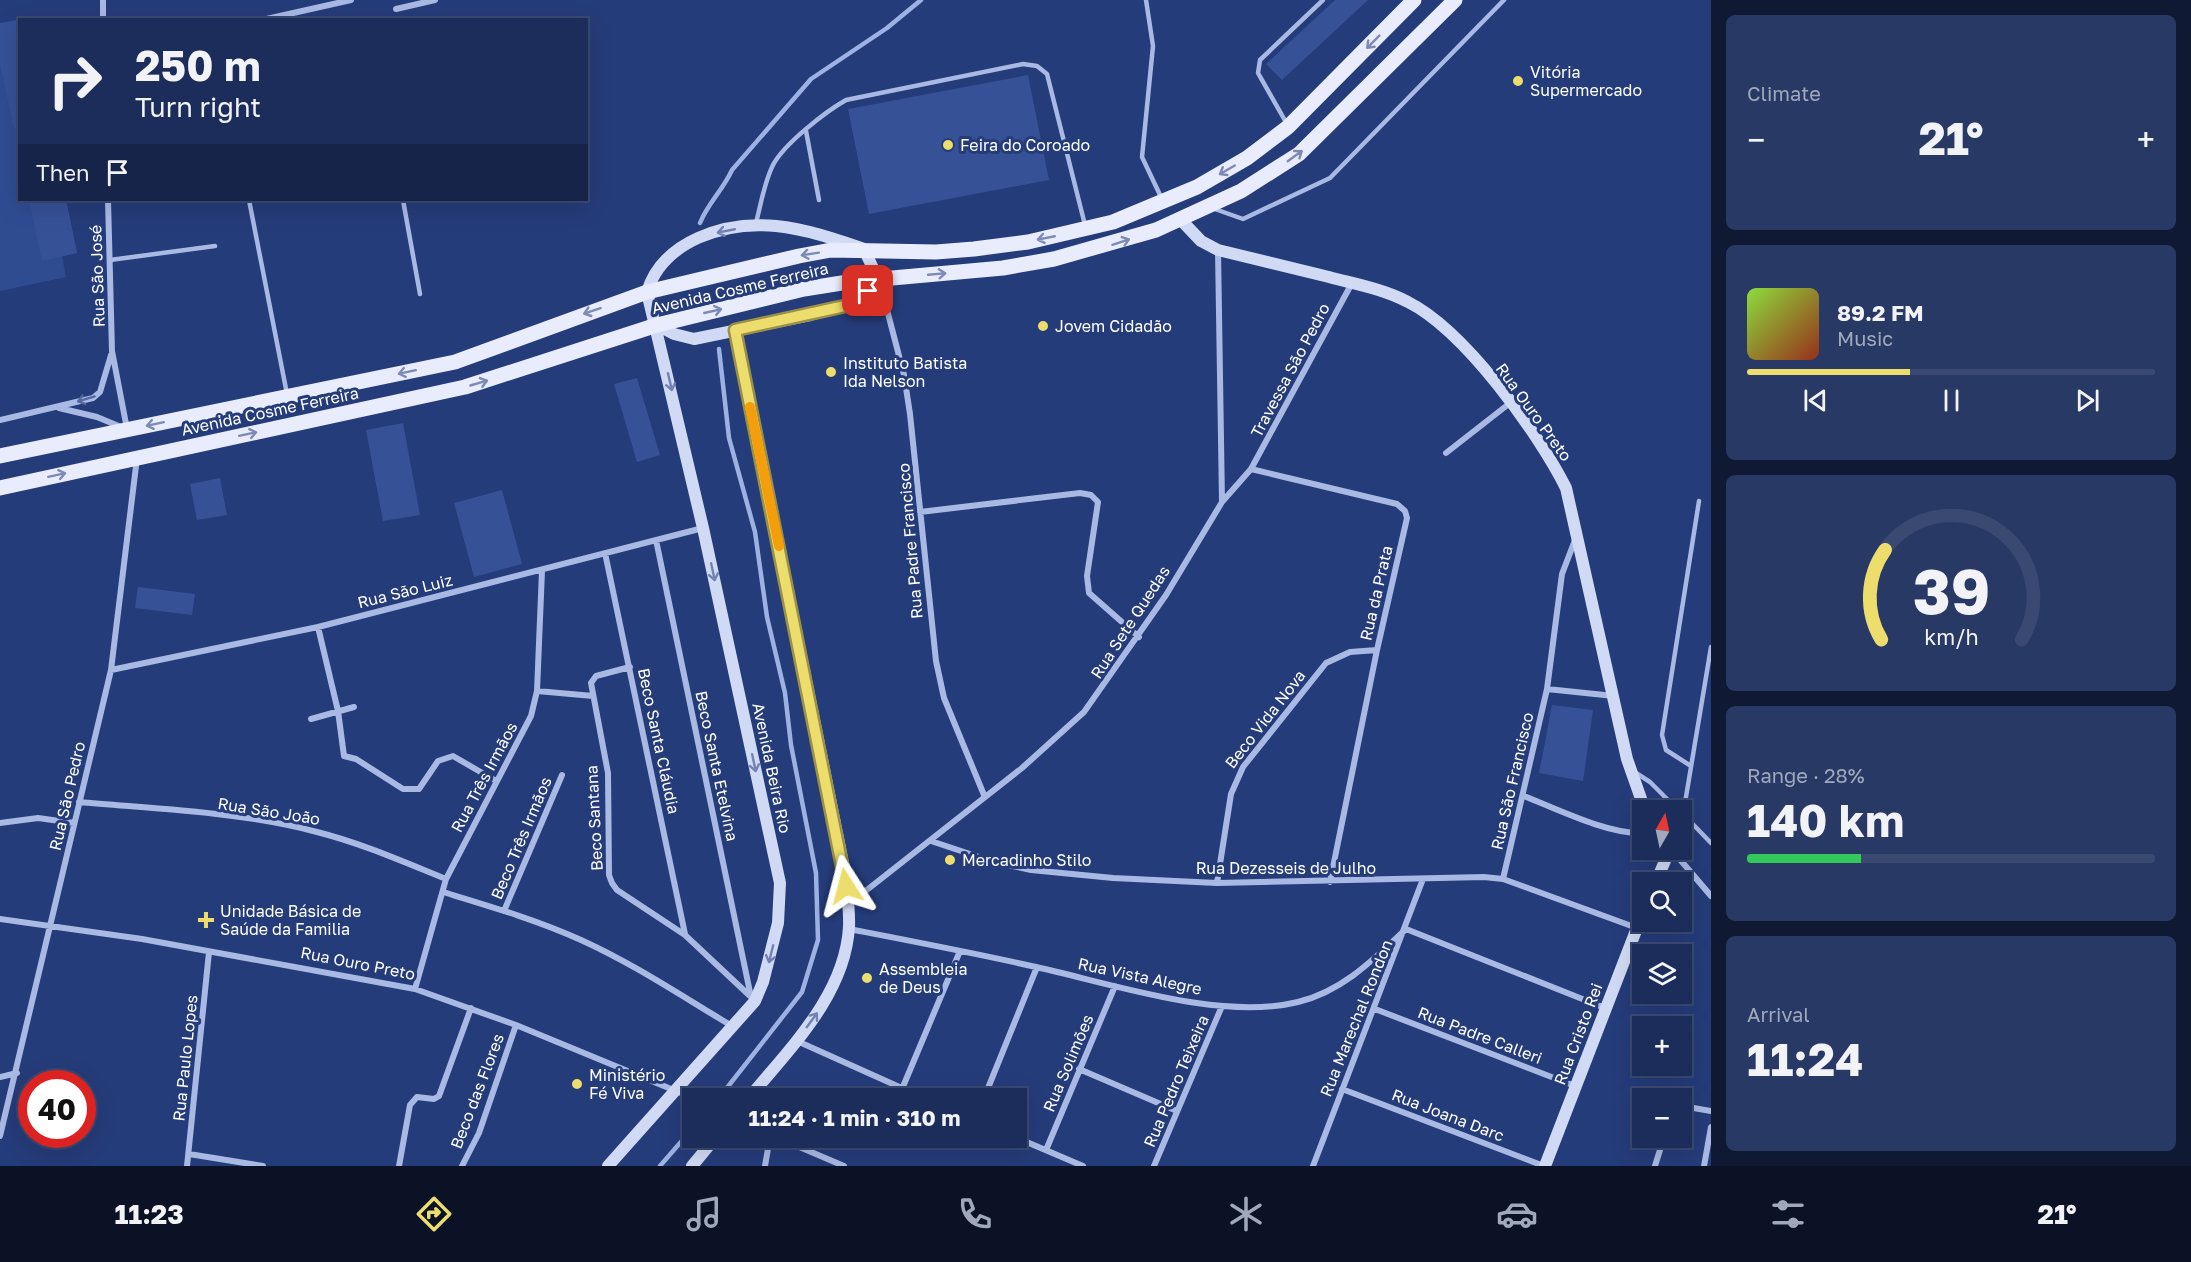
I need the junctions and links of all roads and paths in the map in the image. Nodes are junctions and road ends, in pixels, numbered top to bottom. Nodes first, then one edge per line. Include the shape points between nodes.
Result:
1 (103, 0) edge
2 (351, 0) edge
3 (435, 0) edge
4 (1146, 0) edge
5 (1323, 0) edge
6 (1455, 0) edge
7 (1504, 0) edge
8 (1410, 1) edge
9 (396, 9) dead end
10 (103, 18) edge
11 (271, 18) edge
12 (1288, 127) junction
13 (806, 131) junction
14 (819, 200) dead end
15 (108, 201) edge
16 (249, 201) edge
17 (403, 201) edge
18 (1164, 202) junction
19 (1207, 207) junction
20 (1181, 220) junction
21 (755, 226) junction
22 (1086, 230) junction
23 (215, 246) dead end
24 (864, 249) junction
25 (1218, 250) junction
26 (110, 260) junction
27 (878, 279) junction
28 (1352, 283) junction
29 (647, 292) junction
30 (420, 294) dead end
31 (657, 325) junction
32 (735, 330) junction
33 (112, 351) junction
34 (288, 397) junction
35 (1510, 403) junction
36 (55, 407) junction
37 (0, 420) edge
38 (127, 430) junction
39 (1446, 453) dead end
40 (0, 456) edge
41 (137, 458) junction
42 (1251, 469) junction
43 (0, 488) edge
44 (1699, 501) dead end
45 (1222, 502) junction
46 (920, 512) junction
47 (703, 528) junction
48 (1578, 535) junction
49 (656, 540) junction
50 (605, 553) junction
51 (542, 571) junction
52 (318, 627) junction
53 (1138, 637) junction
54 (1711, 647) edge
55 (1377, 650) junction
56 (630, 667) junction
57 (111, 670) junction
58 (1547, 689) junction
59 (537, 691) junction
60 (593, 696) junction
61 (1614, 696) junction
62 (354, 707) dead end
63 (338, 711) junction
64 (311, 719) dead end
65 (1691, 766) junction
66 (1630, 771) junction
67 (562, 775) dead end
68 (496, 781) junction
69 (984, 795) junction
70 (1524, 796) junction
71 (1641, 800) edge
72 (1668, 800) edge
73 (1683, 800) edge
74 (80, 802) junction
75 (0, 823) edge
76 (74, 823) junction
77 (1692, 823) edge
78 (1632, 833) edge
79 (931, 841) junction
80 (1711, 843) edge
81 (1680, 860) edge
82 (447, 879) junction
83 (1423, 879) junction
84 (1503, 879) junction
85 (1330, 882) junction
86 (1217, 883) junction
87 (443, 892) junction
88 (1711, 896) edge
89 (849, 904) junction
90 (504, 911) junction
91 (0, 919) edge
92 (50, 925) junction
93 (1632, 926) edge
94 (849, 929) junction
95 (1406, 929) junction
96 (1635, 932) edge
97 (685, 935) junction
98 (960, 951) junction
99 (209, 952) junction
100 (1037, 967) junction
101 (1115, 986) junction
102 (414, 989) junction
103 (753, 999) junction
104 (1222, 1006) junction
105 (471, 1008) junction
106 (1605, 1008) junction
107 (1375, 1010) junction
108 (516, 1025) junction
109 (733, 1026) junction
110 (797, 1041) junction
111 (1079, 1069) junction
112 (17, 1073) junction
113 (0, 1077) edge
114 (1575, 1086) junction
115 (757, 1088) edge
116 (900, 1088) edge
117 (902, 1088) edge
118 (988, 1088) edge
119 (1342, 1089) junction
120 (680, 1092) junction
121 (1692, 1108) edge
122 (1177, 1111) junction
123 (1711, 1111) edge
124 (1711, 1127) edge
125 (0, 1136) edge
126 (1027, 1142) edge
127 (707, 1148) edge
128 (768, 1148) edge
129 (802, 1148) edge
130 (1661, 1148) edge
131 (1046, 1150) junction
132 (189, 1154) junction
133 (186, 1166) edge
134 (263, 1166) edge
135 (399, 1166) edge
136 (462, 1166) edge
137 (608, 1166) edge
138 (692, 1166) edge
139 (765, 1166) edge
140 (844, 1166) edge
141 (1083, 1166) edge
142 (1154, 1166) edge
143 (1313, 1166) edge
144 (1544, 1166) edge
145 (1655, 1166) edge
146 (1704, 1166) edge

1 - 10 street
2 - 11 street
3 - 9 street
4 - 18 lane via 1153,46 1142,158
5 - 12 lane via 1257,67
19 -> 6 main road, Avenida Cosme Ferreira via 1241,191 1299,154
7 - 19 lane via 1330,178 1243,219
8 -> 12 main road, Avenida Cosme Ferreira
12 -> 18 main road, Avenida Cosme Ferreira via 1247,158
13 - 14 lane
13 - 21 lane via 774,163
13 - 22 lane via 846,100 1023,64 1037,66 1047,74
15 - 26 street, Rua São José
16 - 34 lane
17 - 30 lane
18 - 22 main road, Avenida Cosme Ferreira
19 - 20 main road, Avenida Cosme Ferreira
20 - 25 street, Rua Ouro Preto via 1201,241
27 -> 20 main road, Avenida Cosme Ferreira via 1003,268 1054,259 1114,244
21 - 24 street via 811,232
21 -> 29 street via 711,234 679,248 656,270
22 -> 24 main road, Avenida Cosme Ferreira via 974,249
23 - 26 lane
24 - 27 street
24 -> 29 main road, Avenida Cosme Ferreira via 798,256
25 - 28 street, Rua Ouro Preto
25 - 45 street
26 - 33 street, Rua São José
31 -> 27 main road, Avenida Cosme Ferreira via 804,289
27 - 32 street via 854,304
27 - 46 street, Rua Padre Francisco via 904,375
28 - 35 street, Rua Ouro Preto via 1408,302 1433,317
28 - 42 street, Travessa São Pedro
29 - 31 street, Avenida Beira Rio
29 -> 34 main road, Avenida Cosme Ferreira via 464,359
31 - 32 street via 694,339
41 -> 31 main road, Avenida Cosme Ferreira via 465,387
31 -> 47 street, Avenida Beira Rio
32 - 89 street
33 -> 36 street, Rua São José via 98,395
33 - 38 street, Rua São José
34 -> 38 main road, Avenida Cosme Ferreira
35 - 39 street
35 - 48 street, Rua Ouro Preto via 1556,468 1566,488
36 - 37 street, Rua São José
36 - 38 street, Rua São José via 97,417
38 - 40 main road, Avenida Cosme Ferreira
43 -> 41 main road, Avenida Cosme Ferreira
41 - 57 street, Rua São Pedro
42 - 45 street
42 - 55 street, Rua da Prata via 1397,504 1405,510 1407,519
44 - 65 lane via 1662,735 1666,750
45 - 53 street, Rua Sete Quedas
46 - 53 street via 1080,493 1091,495 1098,502 1086,585 1089,593
46 - 69 street, Rua Padre Francisco via 931,622 944,698
47 - 49 street, Rua São Luiz
47 -> 103 street, Avenida Beira Rio via 780,883 778,923 766,974
48 - 58 street, Rua São Francisco via 1562,574
48 - 61 street, Rua Ouro Preto
49 - 50 street, Rua São Luiz
49 - 103 street, Beco Santa Etelvina
50 - 51 street, Rua São Luiz
50 - 56 street, Beco Santa Cláudia
51 - 52 street, Rua São Luiz
51 - 59 street, Rua Três Irmãos
52 - 57 street, Rua São Luiz
52 - 63 street
53 - 69 street, Rua Sete Quedas via 1084,712 1061,735
54 - 65 lane
55 - 85 street, Rua da Prata
55 - 86 street, Beco Vida Nova via 1350,652 1326,663 1244,767 1231,794
56 - 60 street via 596,676 591,683
56 - 97 street, Beco Santa Cláudia
57 - 74 street, Rua São Pedro
58 - 61 street
58 - 70 street, Rua São Francisco
59 - 60 street
59 - 68 street, Rua Três Irmãos via 531,716
60 - 97 street, Beco Santana via 608,773 609,875 617,890
61 - 66 street, Rua Ouro Preto
62 - 63 street
63 - 64 street
63 - 68 street via 344,756 356,759 404,789 419,789 438,761 453,756
65 - 73 lane
66 - 71 street, Rua Ouro Preto
66 - 72 lane via 1640,773
67 - 90 street, Beco Três Irmãos
68 - 82 street, Rua Três Irmãos
69 - 79 street, Rua Sete Quedas
70 - 78 street
70 - 84 street, Rua São Francisco
74 - 76 street, Rua São Pedro
74 - 82 street, Rua São João via 251,820 315,831
75 - 76 street via 38,818
76 - 92 street, Rua São Pedro
77 - 80 lane
79 - 86 street, Rua Dezesseis de Julho via 1031,870
79 - 89 street, Rua Sete Quedas
81 - 88 street
82 - 87 street, Rua Três Irmãos
83 - 84 street, Rua Dezesseis de Julho
83 - 85 street, Rua Dezesseis de Julho
83 - 95 street, Rua Marechal Rondon
84 - 93 street, Rua Dezesseis de Julho
85 - 86 street, Rua Dezesseis de Julho
87 - 90 street
87 - 102 street, Rua Três Irmãos
89 - 94 street
90 - 109 street via 616,957
91 - 92 street, Rua Ouro Preto
92 - 99 street, Rua Ouro Preto
92 - 112 street, Rua São Pedro
94 - 98 street, Rua Vista Alegre
110 -> 94 street via 832,987
95 - 104 street, Rua Vista Alegre via 1370,963 1326,992 1272,1007
95 - 106 street
95 - 107 street, Rua Marechal Rondon
96 - 106 street, Rua Cristo Rei
97 - 103 street, Beco Santana
98 - 100 street, Rua Vista Alegre
98 - 117 street
99 - 102 street, Rua Ouro Preto
99 - 132 street, Rua Paulo Lopes
100 - 101 street, Rua Vista Alegre
100 - 118 street
101 - 104 street, Rua Vista Alegre
101 - 111 street, Rua Solimões
102 - 105 street, Rua Ouro Preto
103 - 109 street, Avenida Beira Rio
104 - 122 street, Rua Pedro Teixeira
105 - 108 street, Rua Ouro Preto
105 - 135 street via 439,1096 417,1097 410,1105
106 - 114 street, Rua Cristo Rei
107 - 114 street, Rua Padre Calleri
107 - 119 street, Rua Marechal Rondon
108 - 120 street, Rua Ouro Preto
108 - 136 street, Beco das Flores via 479,1133
109 - 120 street, Avenida Beira Rio
110 - 115 street
110 - 116 street
111 - 122 street
111 - 131 street, Rua Solimões
112 - 113 street
112 - 125 street, Rua São Pedro
114 - 144 street, Rua Cristo Rei
119 - 143 street, Rua Marechal Rondon
119 - 144 street, Rua Joana Darc
120 - 137 street, Avenida Beira Rio
121 - 123 street
122 - 142 street, Rua Pedro Teixeira
124 - 146 street
126 - 131 street
127 - 138 street
128 - 139 street
129 - 140 street
130 - 145 street
131 - 141 street
132 - 133 street, Rua Paulo Lopes
132 - 134 street

